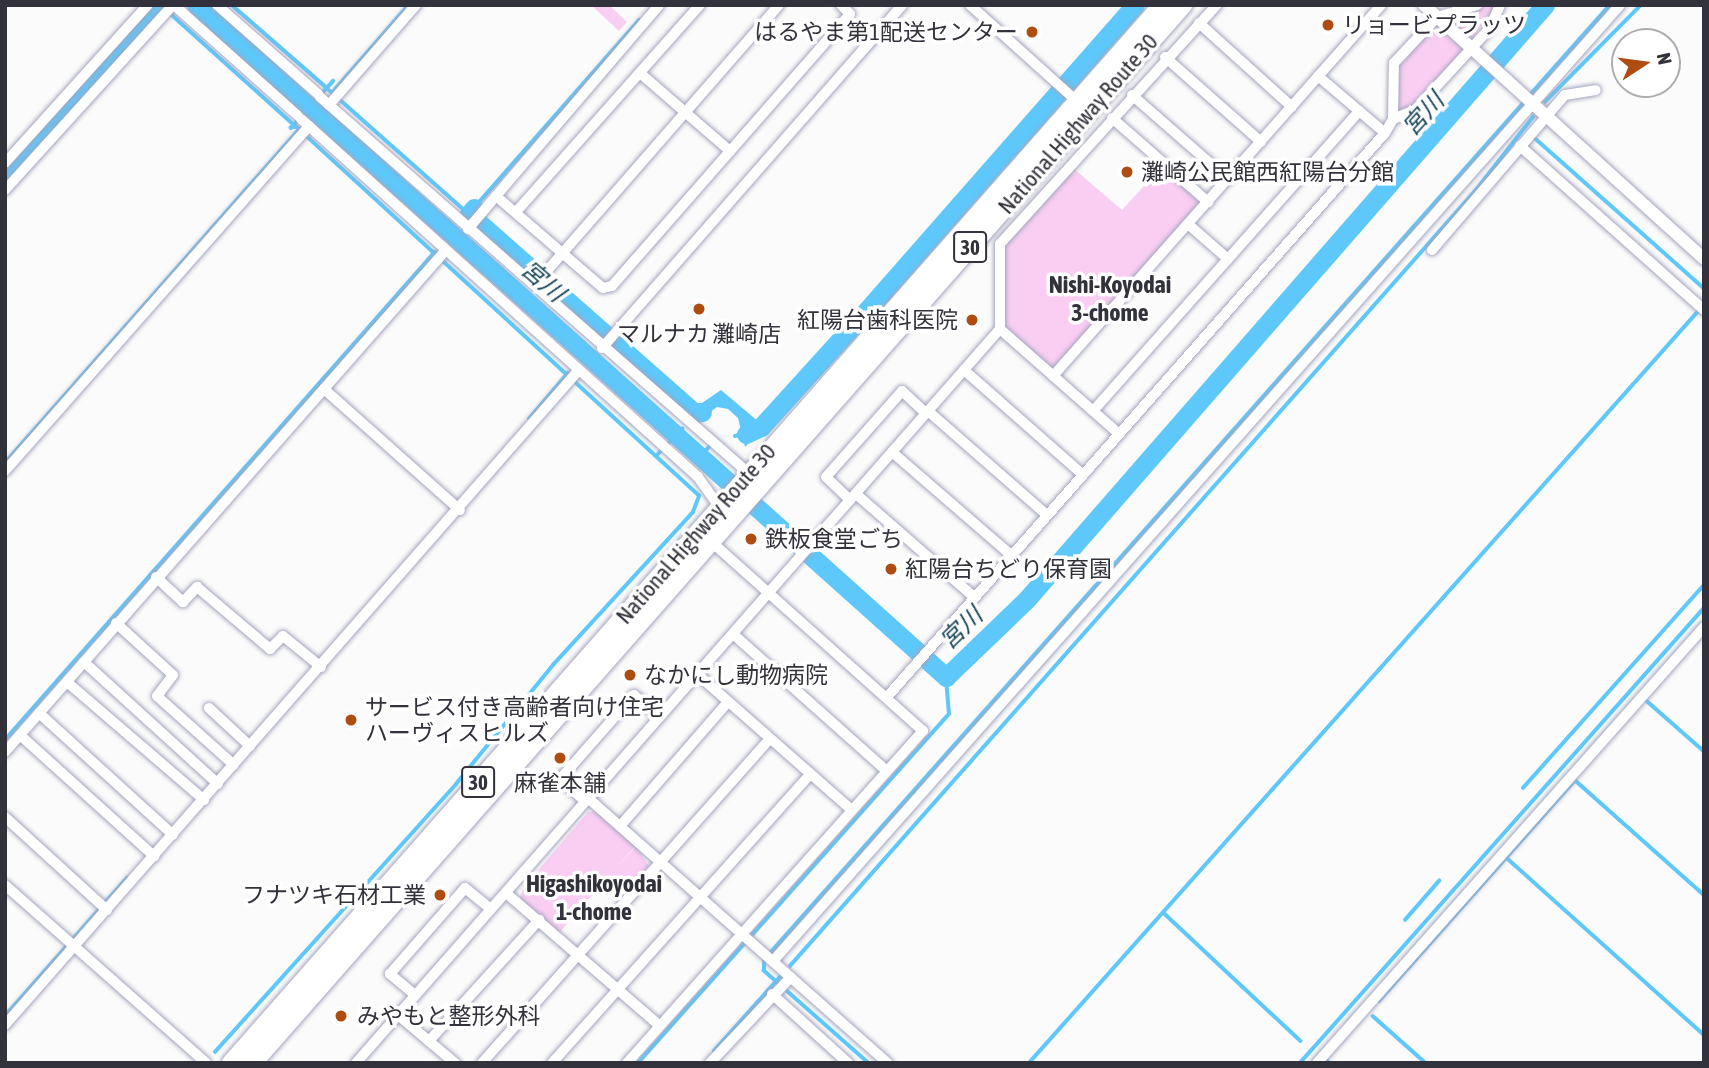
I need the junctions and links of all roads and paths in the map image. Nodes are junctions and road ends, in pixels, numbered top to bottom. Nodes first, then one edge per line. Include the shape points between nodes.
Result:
1 (148, 5) edge
2 (217, 5) edge
3 (416, 5) edge
4 (659, 5) edge
5 (700, 5) edge
6 (779, 5) edge
7 (841, 5) edge
8 (902, 5) edge
9 (970, 5) edge
10 (1162, 5) edge
11 (1182, 5) edge
12 (1217, 5) edge
13 (1381, 5) edge
14 (1424, 5) edge
15 (1477, 5) edge
16 (1500, 5) edge
17 (1620, 5) edge
18 (171, 8) edge
19 (1437, 18) junction
20 (1199, 23) junction
21 (1473, 50) junction
22 (1165, 57) junction
23 (640, 73) junction
24 (1318, 76) junction
25 (1596, 90) dead end
26 (1132, 96) junction
27 (1073, 97) junction
28 (328, 98) junction
29 (1529, 101) junction
30 (1292, 107) junction
31 (1359, 111) junction
32 (686, 112) junction
33 (1546, 116) junction
34 (1112, 118) junction
35 (1393, 119) junction
36 (303, 125) junction
37 (1385, 133) junction
38 (1261, 142) junction
39 (1520, 146) junction
40 (730, 151) junction
41 (5, 163) edge
42 (1228, 179) junction
43 (1478, 185) junction
44 (5, 190) edge
45 (496, 196) junction
46 (1208, 202) junction
47 (516, 212) junction
48 (474, 222) junction
49 (1188, 224) junction
50 (1432, 250) dead end
51 (563, 252) junction
52 (442, 254) junction
53 (1228, 259) junction
54 (1704, 259) edge
55 (546, 272) dead end
56 (1702, 309) edge
57 (1000, 329) junction
58 (608, 341) junction
59 (964, 370) junction
60 (575, 376) junction
61 (1053, 376) junction
62 (324, 389) junction
63 (1093, 411) junction
64 (927, 412) junction
65 (1118, 433) junction
66 (892, 452) junction
67 (5, 471) edge
68 (1082, 474) junction
69 (753, 481) junction
70 (853, 497) junction
71 (457, 508) junction
72 (728, 510) junction
73 (1047, 515) junction
74 (705, 537) junction
75 (1011, 555) junction
76 (156, 577) junction
77 (770, 593) junction
78 (974, 597) junction
79 (116, 623) junction
80 (1704, 627) edge
81 (733, 634) junction
82 (84, 663) junction
83 (317, 664) junction
84 (697, 674) junction
85 (67, 682) junction
86 (887, 697) junction
87 (728, 702) junction
88 (209, 708) dead end
89 (39, 713) junction
90 (660, 717) junction
91 (20, 735) junction
92 (770, 739) junction
93 (247, 743) junction
94 (5, 751) edge
95 (231, 763) junction
96 (887, 771) junction
97 (810, 774) junction
98 (215, 781) junction
99 (201, 797) junction
100 (587, 799) junction
101 (852, 810) junction
102 (5, 817) edge
103 (621, 825) junction
104 (170, 832) junction
105 (151, 853) junction
106 (659, 861) junction
107 (5, 885) edge
108 (506, 892) junction
109 (699, 897) junction
110 (104, 907) junction
111 (491, 909) junction
112 (538, 920) junction
113 (748, 936) junction
114 (75, 946) junction
115 (578, 955) junction
116 (771, 957) junction
117 (782, 986) junction
118 (617, 989) junction
119 (415, 995) junction
120 (398, 1015) junction
121 (5, 1025) edge
122 (660, 1026) junction
123 (429, 1041) junction
124 (359, 1059) edge
125 (206, 1063) edge
126 (231, 1063) edge
127 (253, 1063) edge
128 (372, 1063) edge
129 (454, 1063) edge
130 (482, 1063) edge
131 (552, 1063) edge
132 (627, 1063) edge
133 (710, 1063) edge
134 (848, 1063) edge
135 (888, 1063) edge
136 (1317, 1063) edge

1 - 41 street
2 - 28 street
3 - 28 street
4 - 45 street
5 - 23 street
6 - 32 street
7 - 40 street via 850,14
8 - 58 street
9 - 27 street
10 - 27 highway, National Highway Route 30 / 30
11 - 27 highway, National Highway Route 30 / 30
12 - 20 street
13 - 24 street
14 - 19 street
15 - 19 street
16 - 21 street
17 - 29 street
18 - 36 street
18 - 44 street
19 - 21 street
19 - 35 street via 1394,62
20 - 22 street
20 - 30 street
21 - 29 street
21 - 35 street via 1415,110
22 - 26 street
22 - 38 street
23 - 32 street
23 - 47 street
24 - 30 street
24 - 31 street
25 - 33 street via 1565,95
26 - 34 street
26 - 42 street
27 - 69 highway, National Highway Route 30 / 30
28 - 48 street
29 - 33 street
29 - 43 street
30 - 38 street
31 - 37 street
31 - 53 street
32 - 40 street
32 - 51 street
33 - 39 street
33 - 54 street
34 - 46 street
34 - 57 street via 997,249
35 - 37 street
36 - 52 street
36 - 67 street
37 - 65 street
38 - 42 street
39 - 43 street
39 - 56 street
40 - 51 street via 612,286 603,288
42 - 46 street
43 - 50 street
43 - 116 street
45 - 47 street
45 - 48 street
46 - 49 street
47 - 51 street
48 - 58 street
49 - 53 street
49 - 61 street
51 - 55 street
52 - 60 street
52 - 62 street
53 - 63 street
57 - 59 street
57 - 61 street
58 - 69 street
59 - 64 street
59 - 68 street
60 - 71 street
60 - 72 street via 665,447
61 - 63 street
62 - 71 street
62 - 76 street
63 - 65 street
64 - 66 street
64 - 70 street via 902,391 826,477
64 - 73 street
65 - 68 street
66 - 70 street
66 - 75 street
68 - 73 street
69 - 72 highway, National Highway Route 30 / 30
70 - 77 street
70 - 78 street
71 - 83 street
72 - 74 highway, National Highway Route 30 / 30
73 - 75 street
74 - 77 street
74 - 126 highway, National Highway Route 30 / 30
74 - 127 highway, National Highway Route 30 / 30
75 - 78 street
76 - 79 street
76 - 83 street via 183,602 197,587 270,649 283,636
77 - 81 street
77 - 86 street
78 - 86 street
79 - 82 street
79 - 95 street via 173,675 157,696
80 - 136 street
81 - 84 street
81 - 96 street
82 - 85 street
82 - 98 street
83 - 93 street
84 - 87 street
84 - 90 street
85 - 89 street
85 - 99 street
86 - 96 street via 923,731
87 - 92 street
87 - 103 street
88 - 93 street
89 - 91 street
89 - 104 street
90 - 100 street
90 - 100 street via 634,695 560,779
91 - 94 street
91 - 105 street
92 - 97 street
92 - 106 street
93 - 95 street
95 - 98 street
96 - 101 street
97 - 101 street
97 - 109 street
98 - 99 street
99 - 104 street
100 - 103 street
100 - 108 street
101 - 113 street
102 - 110 street
103 - 106 street
104 - 105 street
105 - 110 street
106 - 109 street
106 - 115 street
107 - 114 street
108 - 111 street
108 - 112 street
109 - 113 street
109 - 118 street
110 - 114 street
111 - 119 street
111 - 119 street via 465,888 390,974
112 - 115 street
112 - 123 street
113 - 116 street
113 - 122 street
114 - 121 street
114 - 125 street
115 - 118 street
115 - 130 street
116 - 117 street
117 - 133 street
117 - 134 street
117 - 135 street
118 - 122 street
118 - 131 street
119 - 120 street
120 - 123 street
120 - 124 street
122 - 132 street
123 - 129 street
124 - 128 street

